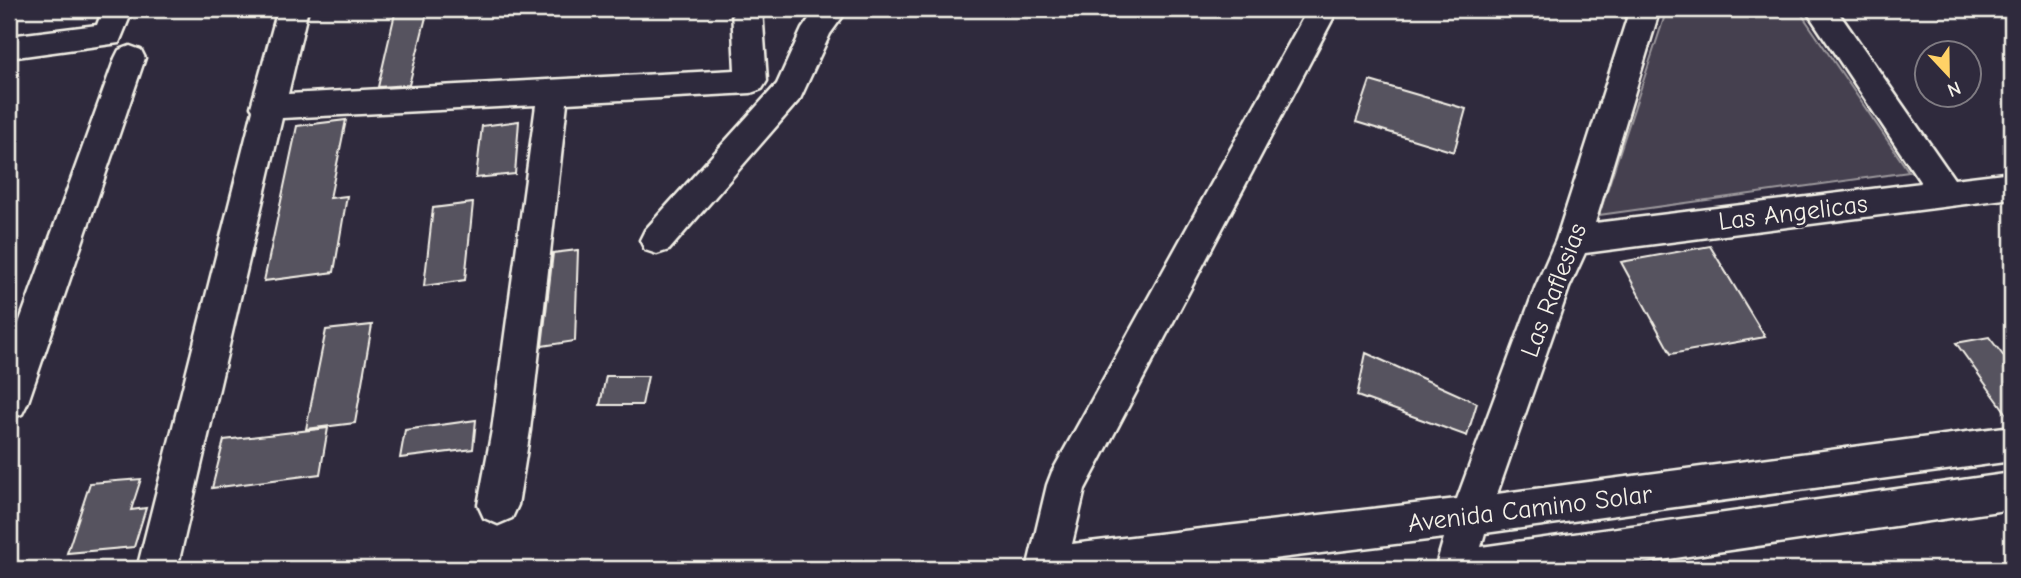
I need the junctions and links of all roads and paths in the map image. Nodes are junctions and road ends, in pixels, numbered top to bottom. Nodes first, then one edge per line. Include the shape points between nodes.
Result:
1 (293, 9) edge
2 (747, 9) edge
3 (1323, 9) edge
4 (1645, 9) edge
5 (1820, 9) edge
6 (823, 15) edge
7 (118, 34) edge
8 (9, 47) edge
9 (553, 92) junction
10 (267, 107) junction
11 (2012, 185) edge
12 (1947, 193) junction
13 (657, 240) dead end
14 (1573, 240) junction
15 (9, 402) edge
16 (2012, 444) edge
17 (2012, 491) edge
18 (498, 505) dead end
19 (1470, 516) junction
20 (1047, 568) edge
21 (157, 569) edge
22 (1455, 569) edge
23 (1465, 569) edge

1 - 10 street
2 - 9 street via 751,81
3 - 20 street via 1066,485
4 - 14 street, Las Raflesias
5 - 12 street
6 - 13 street via 789,91
7 - 8 street
7 - 15 street
9 - 10 street
9 - 18 street
10 - 21 street
11 - 12 street, Las Angelicas
12 - 14 street, Las Angelicas
14 - 19 street, Las Raflesias
16 - 19 street, Avenida Camino Solar
17 - 23 street, Avenida Camino Solar
19 - 20 street, Avenida Camino Solar
19 - 22 street, Las Raflesias

